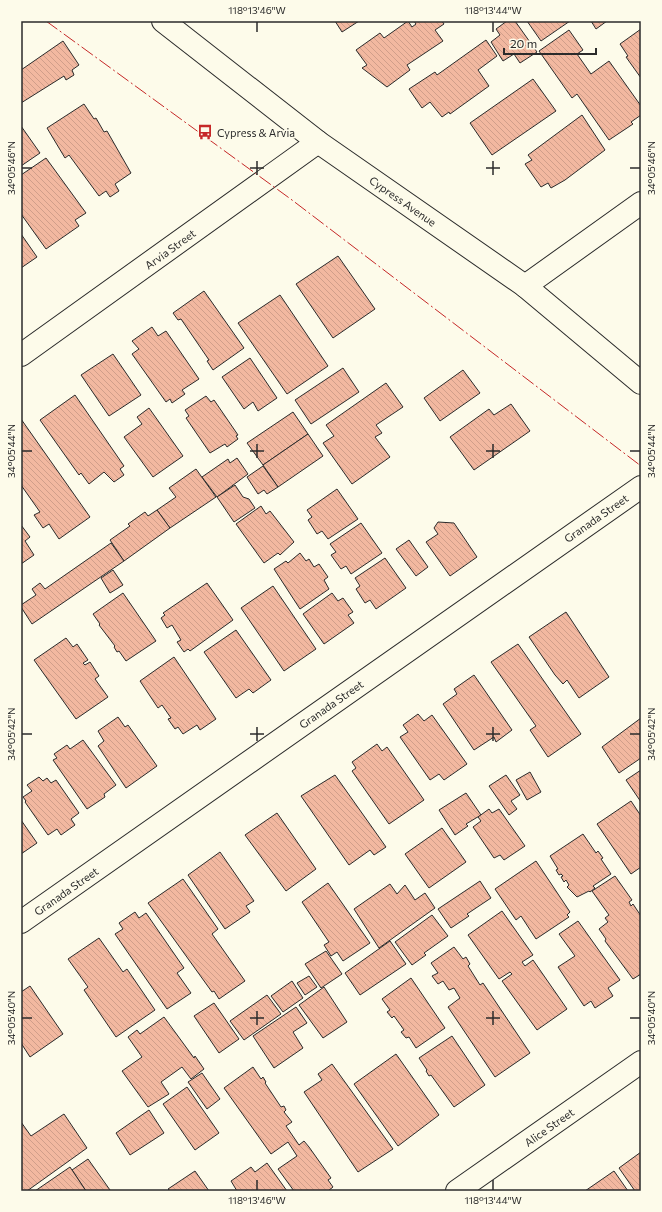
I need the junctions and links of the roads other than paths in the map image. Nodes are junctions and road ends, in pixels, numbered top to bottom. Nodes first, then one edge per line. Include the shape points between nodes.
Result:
1 (163, 21) edge
2 (318, 142) junction
3 (641, 203) edge
4 (524, 286) junction
5 (21, 355) edge
6 (641, 383) edge
7 (641, 487) edge
8 (21, 922) edge
9 (641, 1062) edge
10 (457, 1191) edge

1 - 2 street, Cypress Avenue
2 - 4 street, Cypress Avenue
2 - 5 street, Arvia Street
3 - 4 street
4 - 6 street, Cypress Avenue
7 - 8 street, Granada Street
9 - 10 street, Alice Street

